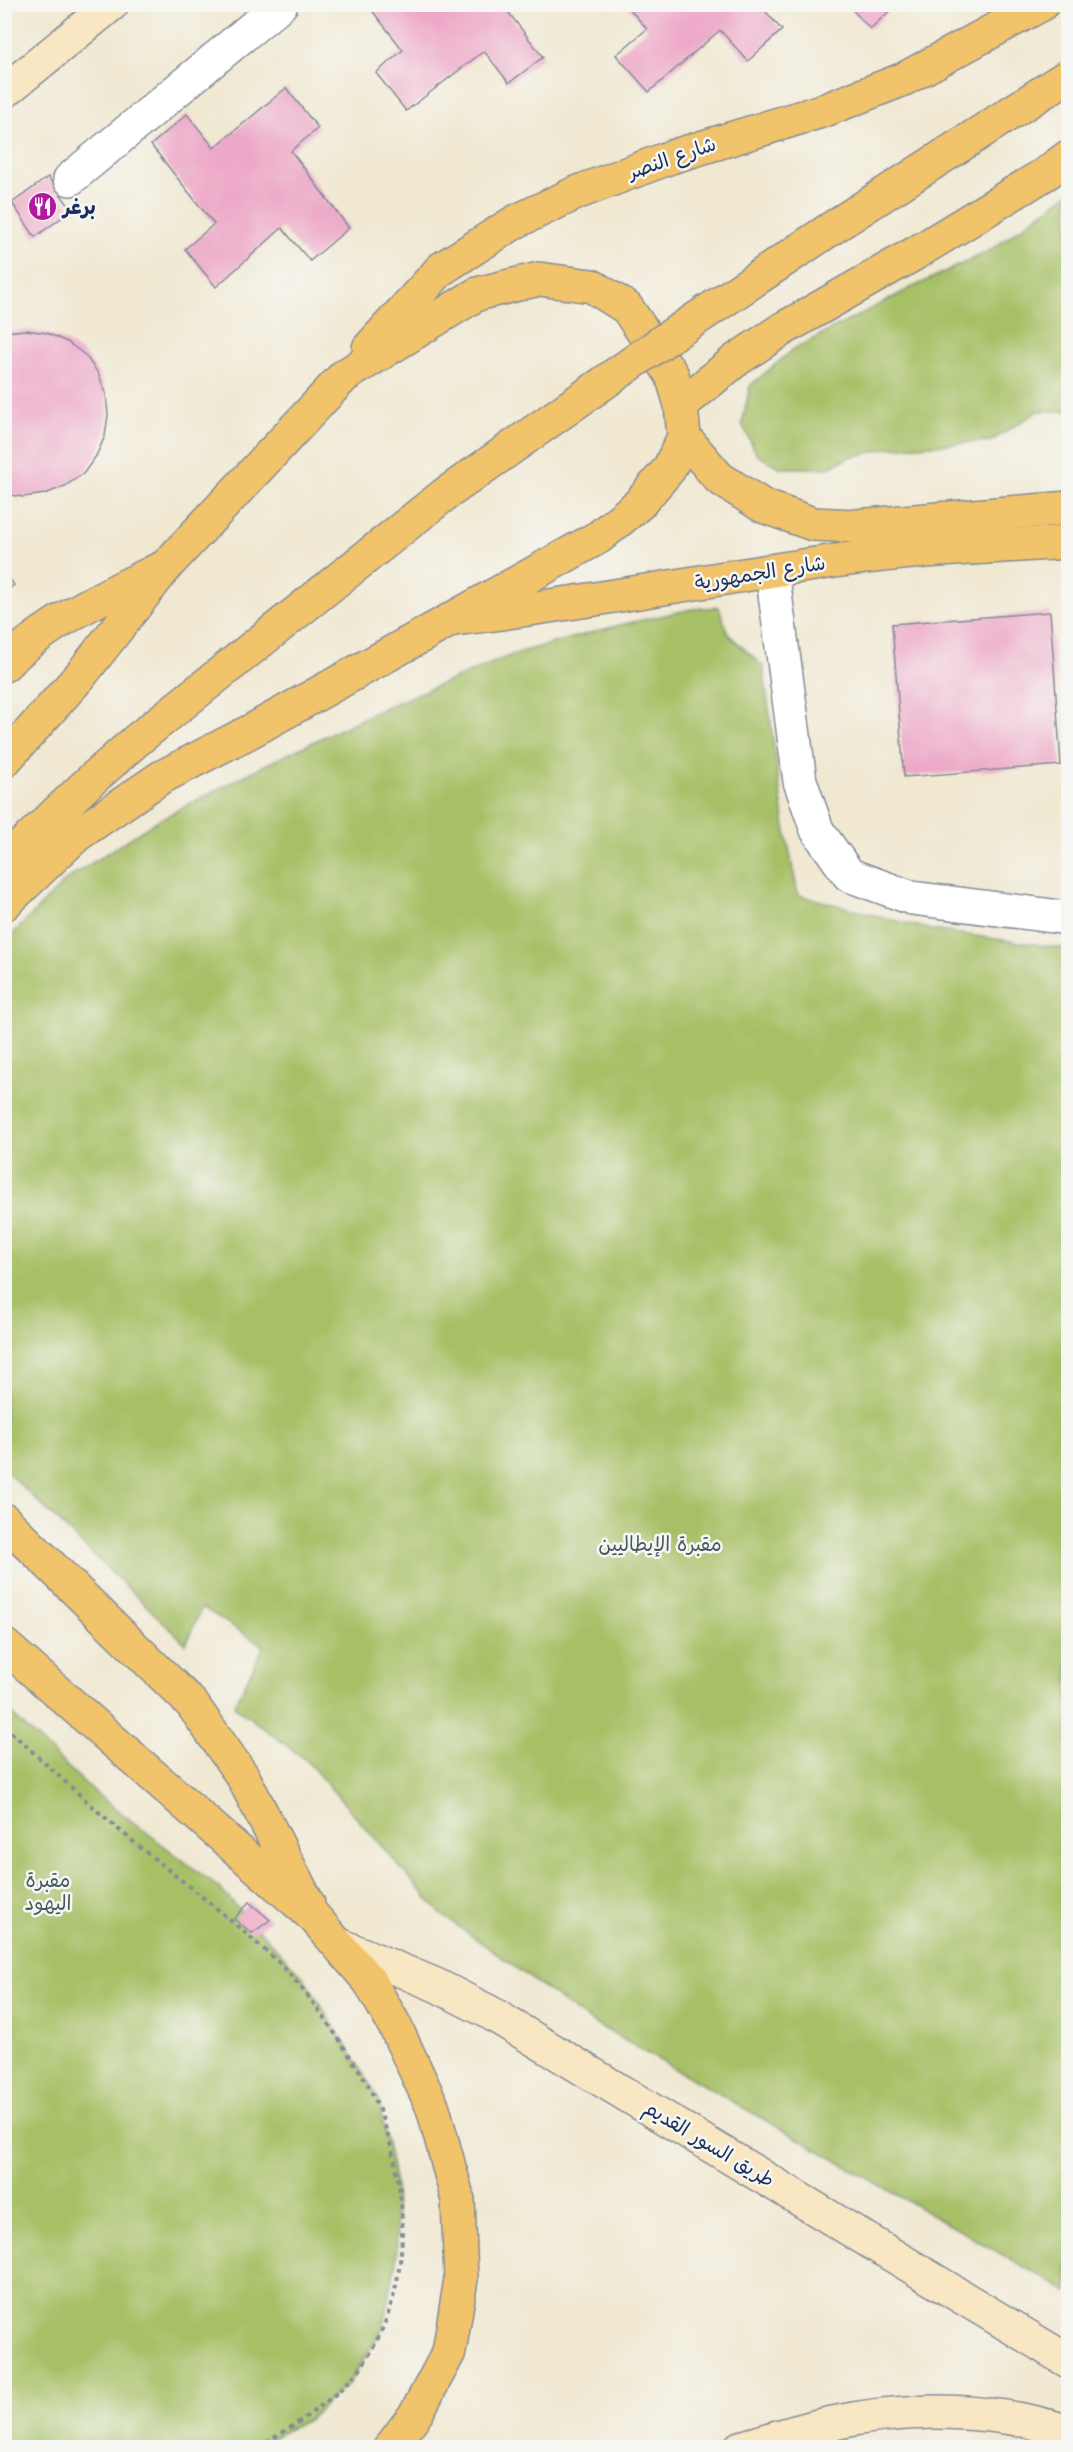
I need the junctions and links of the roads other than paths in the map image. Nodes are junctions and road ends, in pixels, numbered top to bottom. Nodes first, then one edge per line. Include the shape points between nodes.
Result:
1 (112, 4) edge
2 (281, 4) edge
3 (1042, 4) edge
4 (1068, 76) edge
5 (4, 92) edge
6 (1068, 157) edge
7 (70, 179) dead end
8 (344, 376) junction
9 (681, 405) junction
10 (684, 437) junction
11 (1068, 508) edge
12 (1068, 542) edge
13 (167, 565) junction
14 (772, 571) junction
15 (453, 619) junction
16 (4, 665) edge
17 (251, 731) junction
18 (4, 761) edge
19 (89, 782) junction
20 (4, 862) edge
21 (4, 904) edge
22 (1068, 918) edge
23 (4, 1520) edge
24 (4, 1645) edge
25 (314, 1917) junction
26 (340, 1945) junction
27 (1068, 2361) edge
28 (1068, 2432) edge
29 (390, 2448) edge
30 (740, 2448) edge

1 - 5 main road
2 - 7 street
3 - 8 main road, شارع النصر via 903,79 825,110 671,157 576,193 515,222 441,269
4 - 19 main road, bridge via 669,337 444,495
6 - 9 main road via 914,254 781,330
8 - 9 main road via 477,294 539,279 592,286 627,308 672,375
8 - 13 main road
9 - 10 main road
10 - 11 main road, شارع الجمهورية via 719,478 763,506 813,524 856,526
10 - 15 main road via 669,469 639,504 599,537
12 - 14 main road, شارع الجمهورية via 914,552
13 - 16 main road via 96,600
13 - 18 main road via 80,676
14 - 15 main road, شارع الجمهورية via 543,609
14 - 22 street via 800,782 817,830 849,875 912,898
15 - 17 main road
17 - 19 main road
17 - 21 main road via 160,778 77,835
19 - 20 main road
23 - 25 main road via 192,1704 243,1777
24 - 25 main road
25 - 26 main road
26 - 27 main road, طريق السور القديم via 489,2012
26 - 29 main road via 370,1982 395,2026 432,2108 458,2200 461,2279 449,2352 417,2412
28 - 30 main road via 1048,2425 976,2414 902,2414 829,2423

